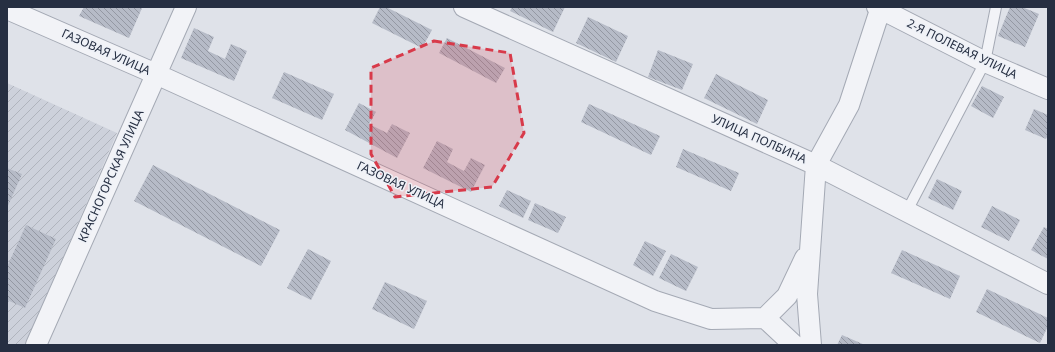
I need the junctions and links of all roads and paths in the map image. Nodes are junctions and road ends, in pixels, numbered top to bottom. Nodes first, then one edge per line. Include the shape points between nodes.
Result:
1 (186, 7) edge
2 (464, 7) edge
3 (996, 7) edge
4 (880, 8) edge
5 (7, 9) edge
6 (985, 62) junction
7 (156, 74) junction
8 (1048, 89) edge
9 (816, 165) junction
10 (906, 211) junction
11 (809, 248) junction
12 (1048, 284) edge
13 (765, 318) junction
14 (36, 345) edge
15 (794, 345) edge
16 (811, 345) edge

1 - 7 street, КРАСНОГОРСКАЯ УЛИЦА
2 - 9 street, УЛИЦА ПОЛБИНА
3 - 6 lane
4 - 6 street, 2-Я ПОЛЕВАЯ УЛИЦА
4 - 9 street via 849,105
5 - 7 street, ГАЗОВАЯ УЛИЦА
6 - 8 street, 2-Я ПОЛЕВАЯ УЛИЦА
6 - 10 lane
7 - 13 street, ГАЗОВАЯ УЛИЦА via 655,301 711,319
7 - 14 street, КРАСНОГОРСКАЯ УЛИЦА
9 - 10 street, УЛИЦА ПОЛБИНА
9 - 11 street
10 - 12 street, УЛИЦА ПОЛБИНА
11 - 13 street via 787,296
11 - 16 street via 807,294
13 - 15 street

